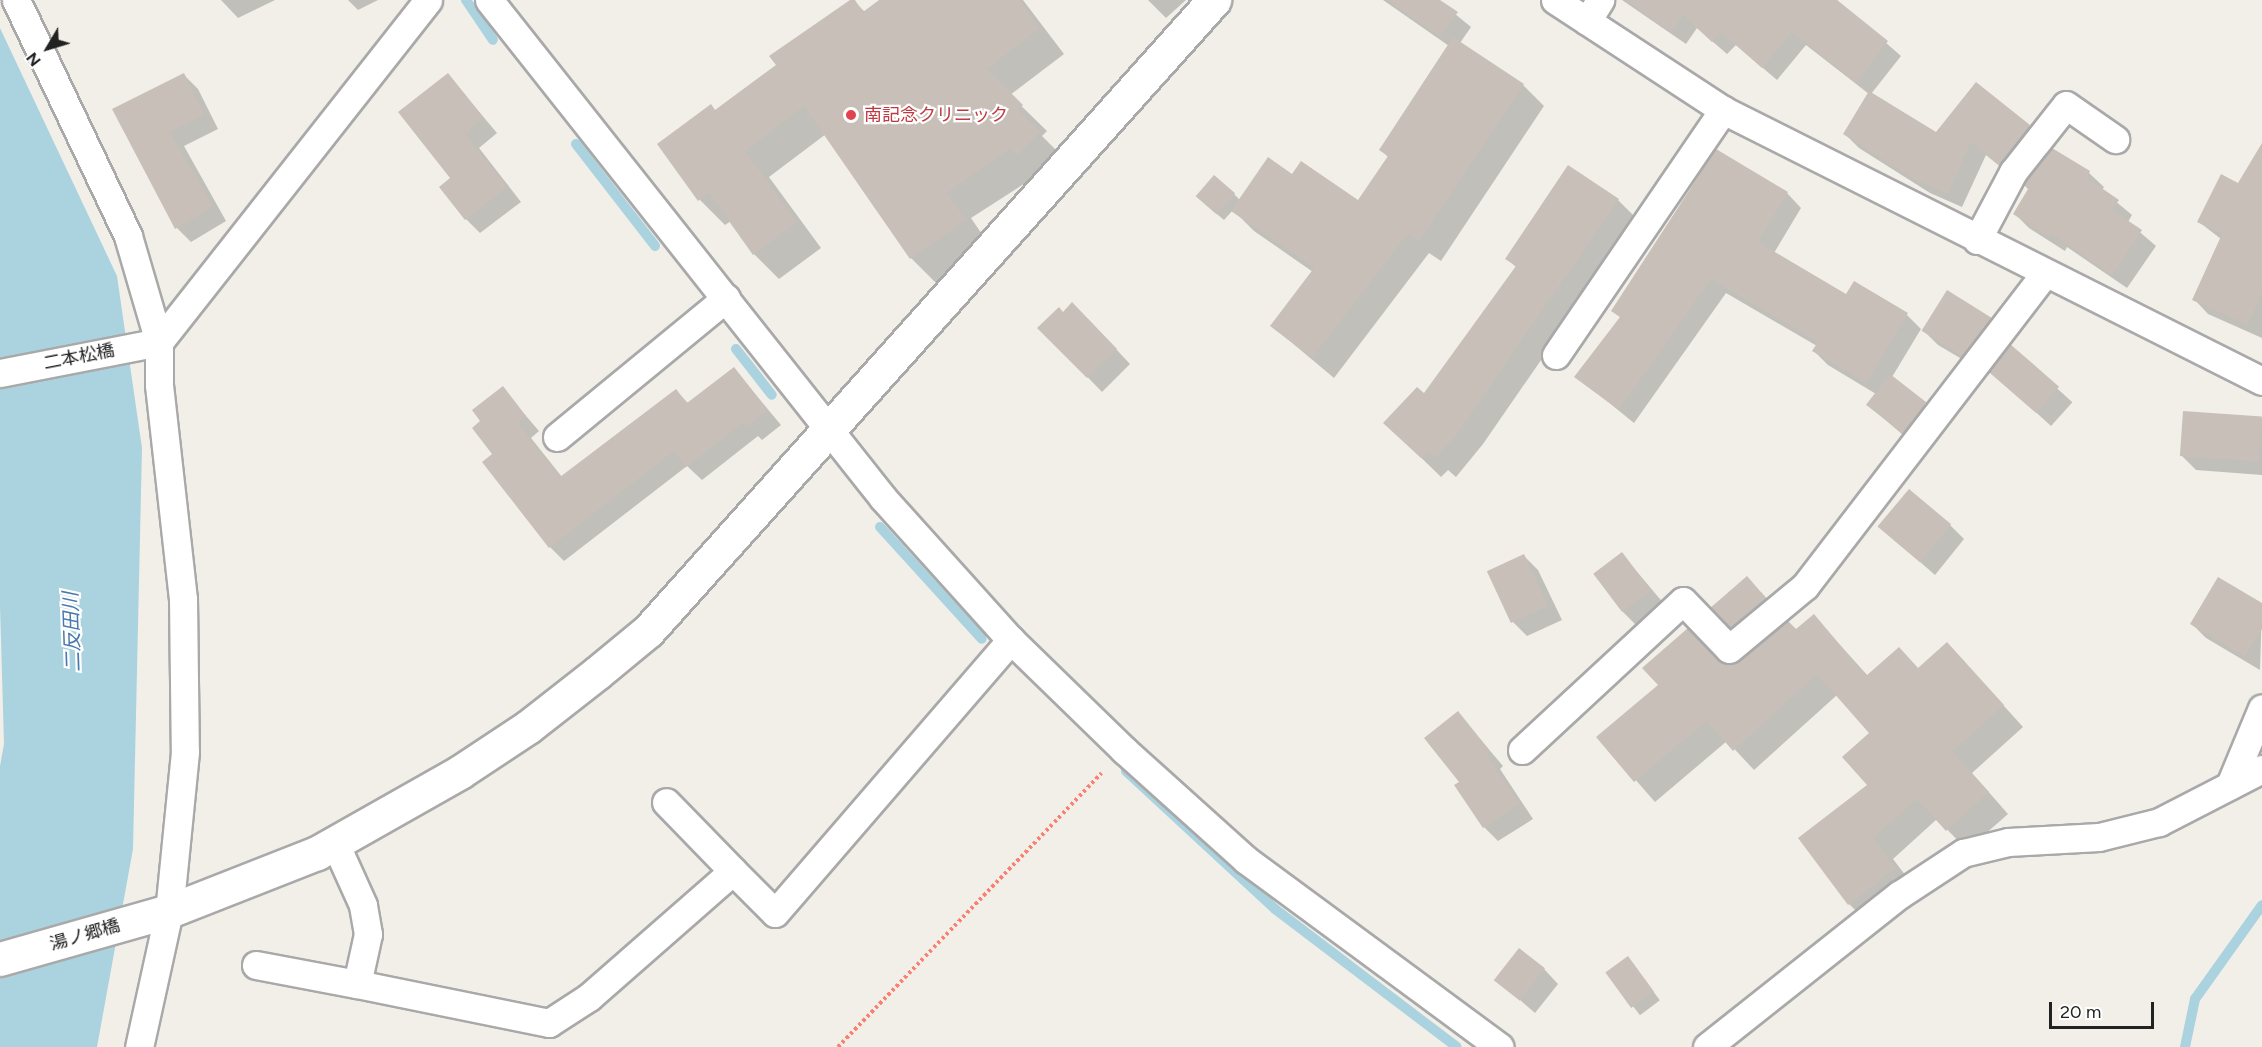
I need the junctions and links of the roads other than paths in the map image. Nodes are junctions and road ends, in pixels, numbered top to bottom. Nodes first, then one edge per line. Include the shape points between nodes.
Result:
1 (16, 0) edge
2 (428, 0) edge
3 (489, 0) edge
4 (1214, 0) edge
5 (1555, 0) edge
6 (1594, 11) edge
7 (1723, 110) junction
8 (2115, 139) dead end
9 (1977, 240) junction
10 (2044, 274) junction
11 (726, 298) junction
12 (159, 342) junction
13 (1556, 355) dead end
14 (0, 373) edge
15 (2262, 381) edge
16 (830, 428) junction
17 (557, 437) dead end
18 (1011, 640) junction
19 (2262, 708) edge
20 (1522, 750) dead end
21 (2262, 769) edge
22 (2230, 785) junction
23 (666, 802) dead end
24 (335, 843) junction
25 (733, 871) junction
26 (169, 911) junction
27 (0, 959) edge
28 (256, 965) dead end
29 (357, 984) junction
30 (139, 1047) edge
31 (1500, 1047) edge
32 (1707, 1047) edge

1 - 12 street via 128,236
2 - 12 street
3 - 11 street
4 - 16 street, 湯ノ郷橋
5 - 6 street
6 - 7 street
7 - 9 street
7 - 13 street
8 - 9 street via 2066,105 2013,172
9 - 10 street
10 - 15 street
10 - 20 street via 1805,586 1729,649 1683,601
11 - 16 street
11 - 17 street
12 - 14 street, 二本松橋
12 - 26 street via 159,385 183,599 185,752
16 - 18 street via 883,498
16 - 24 street, 湯ノ郷橋 via 648,631 528,727 460,772
18 - 25 street via 775,913
18 - 31 street via 1124,750 1246,860
19 - 22 street
21 - 22 street
22 - 32 street via 2159,822 2099,837 2008,842 1963,853 1899,894
23 - 25 street
24 - 26 street, 湯ノ郷橋 via 257,880
24 - 29 street via 363,905 368,934
25 - 29 street via 590,997 549,1023
26 - 27 street, 湯ノ郷橋
26 - 30 street
28 - 29 street

